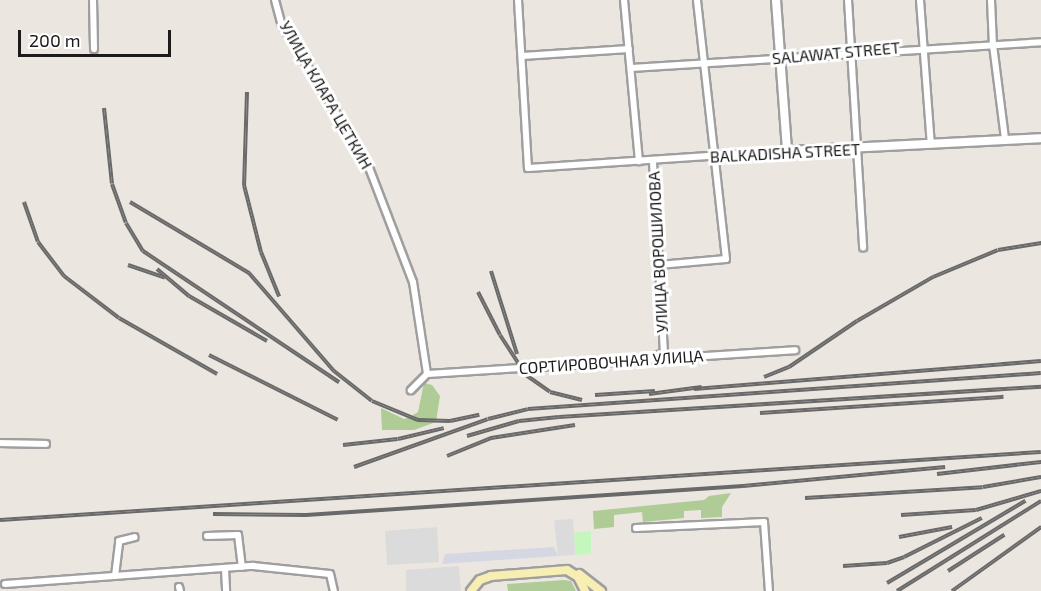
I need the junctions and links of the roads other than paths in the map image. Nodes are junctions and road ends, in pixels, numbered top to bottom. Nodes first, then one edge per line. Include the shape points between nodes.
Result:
1 (93, 0) edge
2 (275, 0) edge
3 (518, 0) edge
4 (624, 0) edge
5 (697, 0) edge
6 (776, 0) edge
7 (848, 0) edge
8 (920, 0) edge
9 (992, 0) edge
10 (1041, 42) edge
11 (993, 45) junction
12 (923, 46) junction
13 (629, 48) junction
14 (94, 49) dead end
15 (852, 52) junction
16 (522, 56) junction
17 (781, 59) junction
18 (703, 62) junction
19 (631, 68) junction
20 (1041, 138) edge
21 (1005, 140) junction
22 (931, 146) junction
23 (858, 149) junction
24 (787, 151) junction
25 (712, 158) junction
26 (639, 161) junction
27 (653, 161) junction
28 (863, 248) dead end
29 (659, 265) junction
30 (795, 350) dead end
31 (640, 361) junction
32 (427, 374) junction
33 (411, 390) dead end
34 (0, 443) edge
35 (46, 444) dead end
36 (636, 528) dead end
37 (135, 537) dead end
38 (207, 537) dead end
39 (242, 567) junction
40 (225, 569) junction
41 (567, 570) junction
42 (115, 576) junction
43 (4, 587) edge
44 (473, 590) edge
45 (226, 591) edge
46 (334, 591) edge
47 (585, 591) edge
48 (601, 591) edge
49 (769, 591) edge

1 - 14 street
2 - 32 street, УЛИЦА КЛАРА ЦЕТКИН via 281,23 360,149 380,194 412,282
3 - 16 street
4 - 13 street, УЛИЦА ВОРОШИЛОВА
5 - 18 street
6 - 17 street
7 - 15 street
8 - 12 street
9 - 11 street
10 - 11 street, SALAWAT STREET
11 - 12 street, SALAWAT STREET
11 - 21 street
12 - 15 street, SALAWAT STREET
12 - 22 street
13 - 16 street
13 - 19 street, УЛИЦА ВОРОШИЛОВА
15 - 17 street, SALAWAT STREET
15 - 23 street
16 - 26 street, BALKADISHA STREET via 528,168
17 - 18 street, SALAWAT STREET
17 - 24 street
18 - 19 street, SALAWAT STREET
18 - 25 street
19 - 26 street, УЛИЦА ВОРОШИЛОВА
20 - 21 street, BALKADISHA STREET
21 - 22 street, BALKADISHA STREET
22 - 23 street, BALKADISHA STREET
23 - 24 street, BALKADISHA STREET
23 - 28 street
24 - 25 street, BALKADISHA STREET
25 - 27 street, BALKADISHA STREET
25 - 29 street via 726,259
26 - 27 street, BALKADISHA STREET
27 - 29 street, УЛИЦА ВОРОШИЛОВА
29 - 31 street, УЛИЦА ВОРОШИЛОВА via 664,353
30 - 31 street, СОРТИРОВОЧНАЯ УЛИЦА
31 - 32 street, СОРТИРОВОЧНАЯ УЛИЦА
32 - 33 street
34 - 35 street
36 - 49 street via 759,520 766,526
37 - 42 street via 119,541
38 - 39 street via 238,535
39 - 40 street
39 - 46 street via 330,574
40 - 42 street
40 - 45 street
41 - 44 main road via 491,576
41 - 47 main road via 578,577
41 - 48 main road
42 - 43 street

